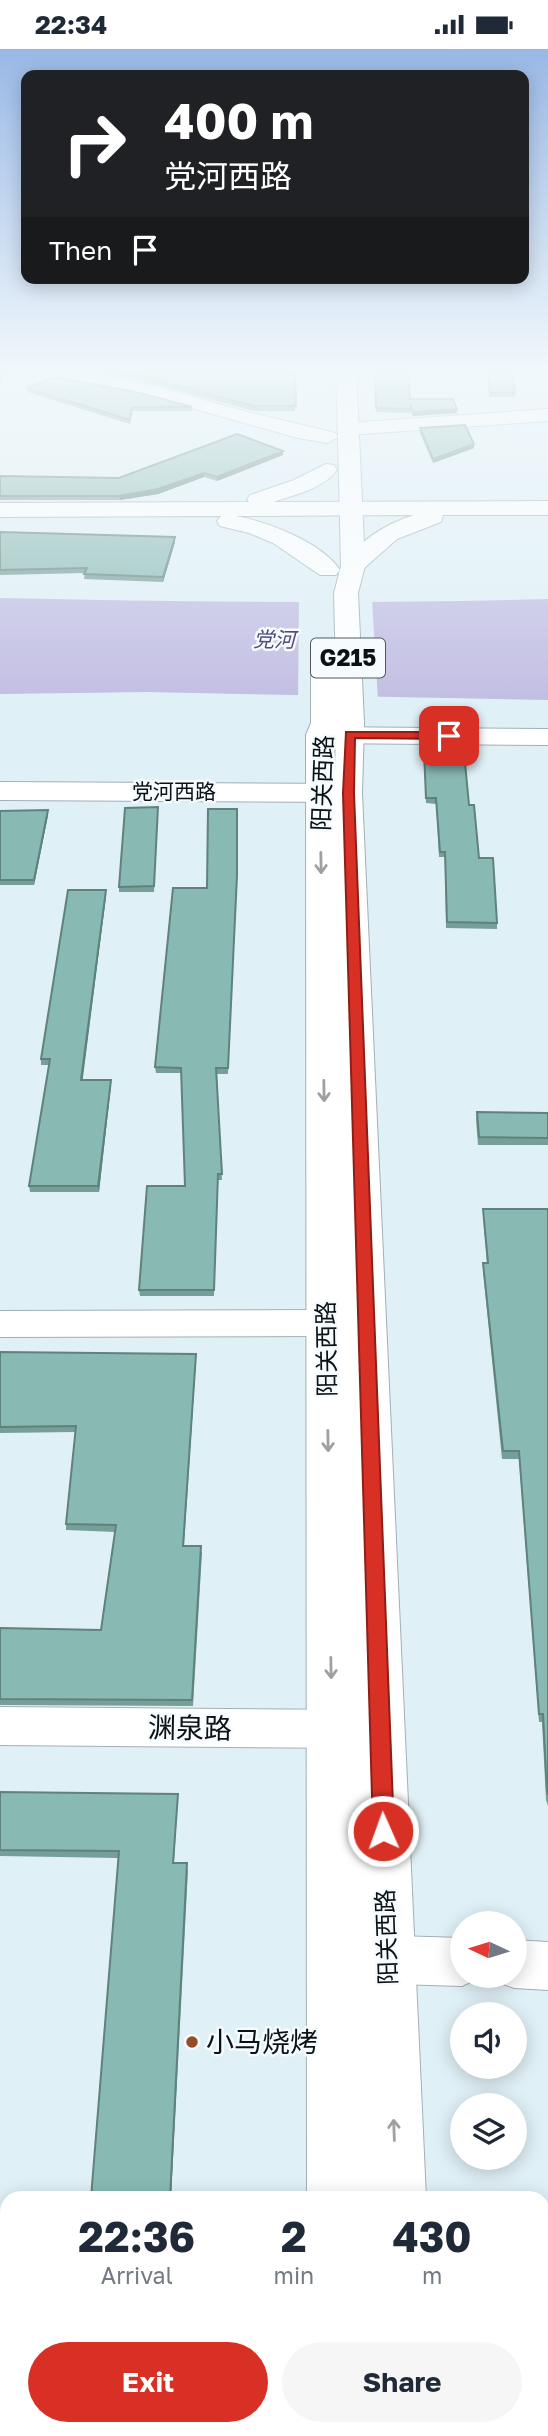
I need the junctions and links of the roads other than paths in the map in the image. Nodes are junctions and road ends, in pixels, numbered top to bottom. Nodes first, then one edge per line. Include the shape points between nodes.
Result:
1 (309, 480) edge
2 (327, 480) edge
3 (347, 480) edge
4 (366, 480) edge
5 (548, 507) edge
6 (0, 510) edge
7 (450, 511) junction
8 (206, 512) junction
9 (548, 514) edge
10 (0, 516) edge
11 (335, 535) junction
12 (353, 566) junction
13 (336, 729) junction
14 (548, 737) edge
15 (0, 791) edge
16 (334, 793) junction
17 (327, 1323) junction
18 (0, 1324) edge
19 (0, 1726) edge
20 (332, 1729) junction
21 (379, 1729) junction
22 (335, 1959) junction
23 (388, 1959) junction
24 (450, 1962) edge
25 (527, 1965) edge
26 (548, 1966) edge
27 (337, 2191) edge
28 (396, 2191) edge

1 - 8 main road via 282,493
2 - 11 main road, G215
3 - 11 main road, G215
4 - 7 main road via 392,494
5 - 7 main road
6 - 8 main road
7 - 9 main road
7 - 11 main road
7 - 12 main road via 394,530
8 - 10 main road
8 - 11 main road
8 - 11 main road via 292,542
11 - 12 main road, 阳关西路 / G215
11 - 12 main road, 阳关西路 / G215
11 - 13 main road, 阳关西路 / G215
13 - 14 main road
13 - 16 main road, 阳关西路 / G215
15 - 16 main road, 党河西路
16 -> 17 main road, 阳关西路 / G215
16 - 21 main road, 阳关西路 / G215
17 - 18 main road
17 -> 20 main road, 阳关西路 / G215
19 - 20 main road, 渊泉路
20 - 21 main road, 渊泉路
20 - 22 main road, 阳关西路 / G215
21 - 23 main road, 阳关西路 / G215
22 - 23 main road
22 - 27 main road, 阳关西路 / G215
23 - 24 main road
28 -> 23 main road, 阳关西路 / G215
25 - 26 main road

